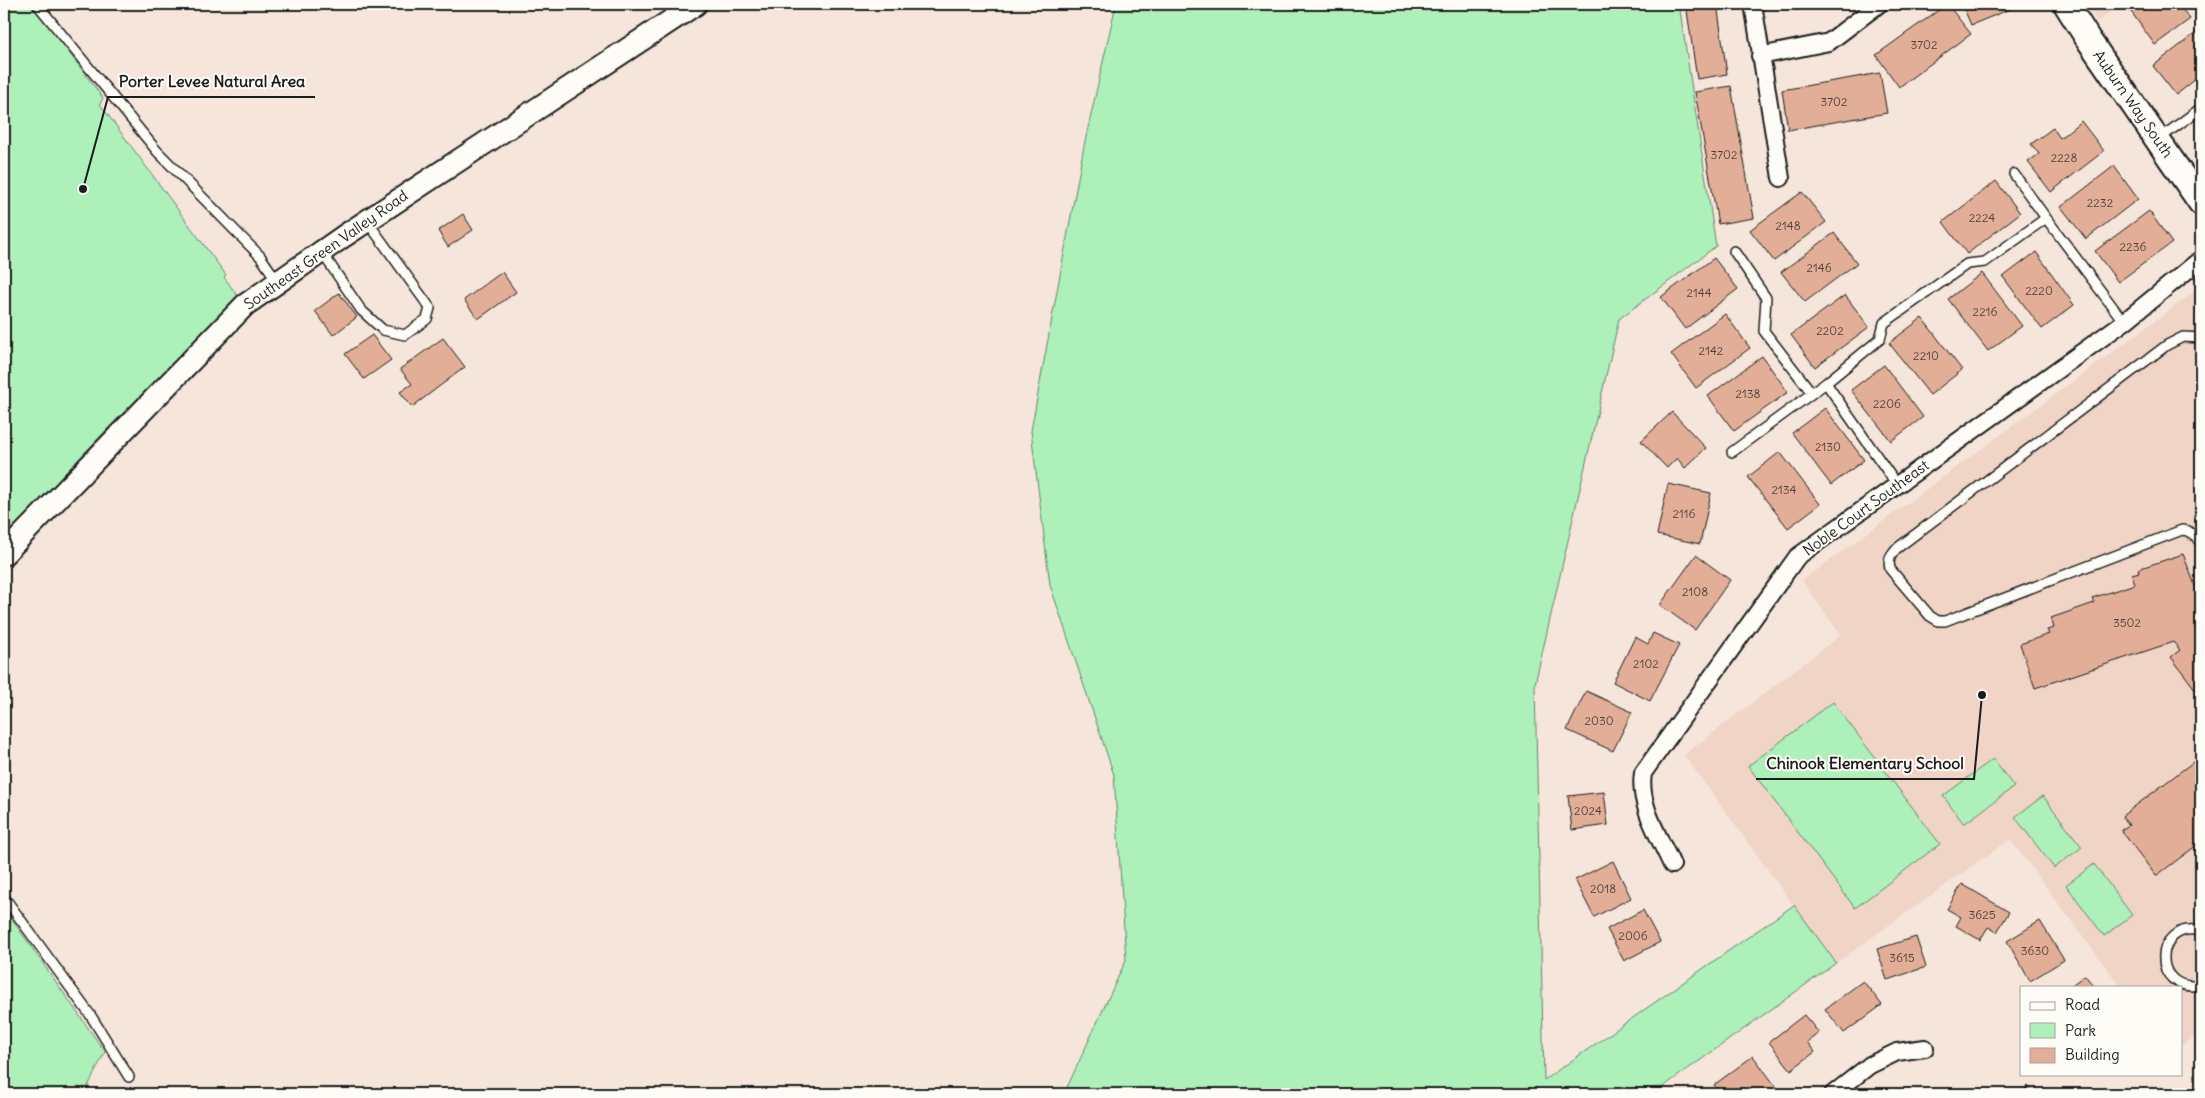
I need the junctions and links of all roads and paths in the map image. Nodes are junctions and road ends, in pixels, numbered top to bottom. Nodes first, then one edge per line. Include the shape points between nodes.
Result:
1 (37, 4) edge
2 (696, 4) edge
3 (1753, 4) edge
4 (1879, 4) edge
5 (2069, 5) edge
6 (1760, 56) junction
7 (2201, 108) edge
8 (2159, 140) junction
9 (2014, 174) dead end
10 (1781, 178) dead end
11 (2201, 203) edge
12 (2046, 218) junction
13 (367, 220) junction
14 (321, 251) junction
15 (1734, 251) dead end
16 (2201, 259) edge
17 (278, 282) junction
18 (2124, 322) junction
19 (2201, 338) edge
20 (1826, 383) junction
21 (1812, 393) junction
22 (1732, 452) dead end
23 (1898, 485) junction
24 (2201, 542) edge
25 (4, 554) edge
26 (1672, 865) dead end
27 (4, 897) edge
28 (2201, 931) edge
29 (2201, 984) edge
30 (1925, 1048) dead end
31 (130, 1077) dead end
32 (1833, 1094) edge

1 - 17 lane via 157,151 260,256
2 - 13 street, Southeast Green Valley Road
3 - 6 street
4 - 6 street via 1830,42
5 - 8 main road, Auburn Way South
6 - 10 street
7 - 8 lane
8 - 11 main road, Auburn Way South
9 - 12 lane
12 - 18 lane
12 - 20 lane via 1985,262 1967,264 1884,323 1880,339
13 - 14 street, Southeast Green Valley Road
13 - 14 lane via 430,308 427,319 405,335 383,330 362,310
14 - 17 street, Southeast Green Valley Road
15 - 21 lane via 1766,298 1764,331
16 - 18 street, Noble Court Southeast
17 - 25 street, Southeast Green Valley Road via 245,305
18 - 23 street, Noble Court Southeast
19 - 24 lane via 2183,337 2167,345 1896,549 1889,564 1930,616 1945,621 2182,530
20 - 21 lane
20 - 23 lane
21 - 22 lane
23 - 26 street, Noble Court Southeast via 1797,558 1644,773 1641,787 1645,805
27 - 31 lane
28 - 29 lane via 2183,930 2175,935 2163,958 2175,981 2192,986
30 - 32 street via 1897,1052 1870,1065

